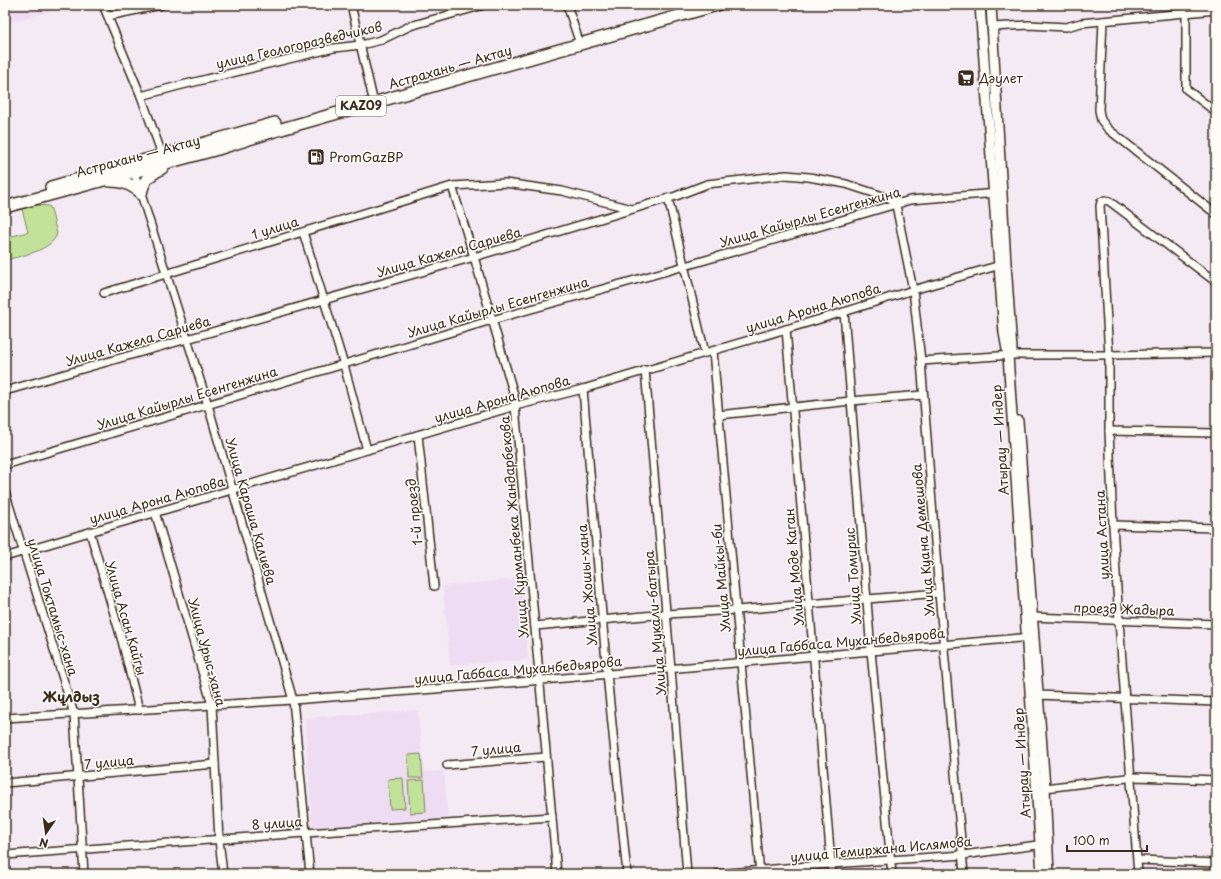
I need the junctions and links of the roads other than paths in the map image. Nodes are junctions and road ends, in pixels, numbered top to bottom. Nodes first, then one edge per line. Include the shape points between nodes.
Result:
1 (103, 5) edge
2 (161, 5) edge
3 (351, 5) edge
4 (484, 5) edge
5 (567, 5) edge
6 (691, 5) edge
7 (717, 5) edge
8 (980, 5) edge
9 (991, 5) edge
10 (1216, 10) edge
11 (1186, 13) junction
12 (108, 16) junction
13 (659, 18) junction
14 (1103, 21) junction
15 (993, 27) junction
16 (579, 41) junction
17 (360, 45) junction
18 (372, 95) junction
19 (141, 96) junction
20 (1216, 112) edge
21 (164, 159) junction
22 (133, 168) junction
23 (102, 181) junction
24 (452, 186) junction
25 (141, 193) junction
26 (998, 193) junction
27 (668, 198) junction
28 (5, 200) edge
29 (899, 204) junction
30 (5, 207) edge
31 (632, 209) junction
32 (1216, 214) edge
33 (303, 232) junction
34 (474, 257) junction
35 (1002, 265) junction
36 (685, 266) junction
37 (166, 274) junction
38 (1216, 282) edge
39 (913, 290) junction
40 (104, 292) dead end
41 (324, 300) junction
42 (844, 312) junction
43 (492, 320) junction
44 (786, 329) junction
45 (187, 340) junction
46 (713, 351) junction
47 (705, 353) junction
48 (1216, 353) edge
49 (1010, 355) junction
50 (1109, 355) junction
51 (921, 361) junction
52 (344, 365) junction
53 (645, 370) junction
54 (583, 389) junction
55 (5, 391) edge
56 (924, 395) junction
57 (851, 401) junction
58 (208, 405) junction
59 (515, 406) junction
60 (792, 407) junction
61 (718, 415) junction
62 (1109, 431) junction
63 (1216, 432) edge
64 (418, 435) junction
65 (367, 450) junction
66 (5, 465) edge
67 (233, 490) junction
68 (5, 492) edge
69 (155, 512) junction
70 (1113, 525) junction
71 (1216, 528) edge
72 (90, 532) junction
73 (23, 552) junction
74 (5, 557) edge
75 (434, 586) dead end
76 (939, 593) junction
77 (867, 600) junction
78 (809, 604) junction
79 (736, 610) junction
80 (666, 614) junction
81 (1032, 617) junction
82 (602, 620) junction
83 (1119, 621) junction
84 (1216, 624) edge
85 (535, 626) junction
86 (1030, 638) junction
87 (943, 645) junction
88 (871, 651) junction
89 (814, 656) junction
90 (740, 663) junction
91 (671, 669) junction
92 (607, 674) junction
93 (539, 680) junction
94 (1038, 695) junction
95 (1125, 698) junction
96 (293, 700) junction
97 (1216, 702) edge
98 (212, 705) junction
99 (139, 710) junction
100 (74, 714) junction
101 (5, 718) edge
102 (546, 757) junction
103 (215, 764) junction
104 (447, 764) dead end
105 (78, 777) junction
106 (1131, 777) junction
107 (1216, 780) edge
108 (5, 783) edge
109 (1045, 788) junction
110 (552, 817) junction
111 (305, 833) junction
112 (219, 840) junction
113 (1044, 844) junction
114 (82, 849) junction
115 (5, 855) edge
116 (962, 855) junction
117 (1138, 860) junction
118 (891, 861) junction
119 (1216, 863) edge
120 (831, 864) junction
121 (759, 872) edge
122 (84, 874) edge
123 (223, 874) edge
124 (310, 874) edge
125 (557, 874) edge
126 (627, 874) edge
127 (687, 874) edge
128 (717, 874) edge
129 (832, 874) edge
130 (892, 874) edge
131 (964, 874) edge
132 (1042, 874) edge
133 (1049, 874) edge
134 (1138, 874) edge

1 - 12 street
2 - 12 street
3 - 17 street
4 - 17 street, улица Геологоразведчиков via 410,26 381,40
5 - 16 street
6 - 13 highway, Астрахань — Актау / KAZ09
7 - 13 highway, Астрахань — Актау / KAZ09
8 - 26 main road, Атырау — Индер
9 - 15 main road, Атырау — Индер
10 - 11 street
11 - 14 street
11 - 20 street via 1186,89
12 - 19 street
13 - 16 highway, Астрахань — Актау / KAZ09
14 - 15 street via 1066,27
14 - 32 street via 1099,110 1101,120 1108,129
15 - 26 main road, Атырау — Индер
16 - 18 highway, Астрахань — Актау / KAZ09
16 - 21 highway, Астрахань — Актау / KAZ09 via 218,148
17 - 18 street
17 - 19 street, улица Геологоразведчиков via 334,48
18 - 21 highway, Астрахань — Актау / KAZ09
19 - 21 street
21 - 22 highway, Астрахань — Актау / KAZ09
21 - 25 highway via 162,168 147,178
22 - 23 highway, Астрахань — Актау / KAZ09
22 - 25 street, Улица Караша Калиева
22 - 28 highway, Астрахань — Актау / KAZ09
23 - 25 highway via 128,183
23 - 30 highway, Астрахань — Актау / KAZ09
24 - 31 street, 1 улица via 505,183 562,191
24 - 33 street, 1 улица
24 - 34 street, Улица Курманбека Жандарбекова
25 - 37 street, Улица Караша Калиева
26 - 29 street, Улица Кайырлы Есенгенжина via 910,200
26 - 35 main road, Атырау — Индер
27 - 29 street, Улица Кажела Сариева via 707,184 786,175 846,184 889,198
27 - 31 street, Улица Кажела Сариева
27 - 36 street
29 - 36 street, Улица Кайырлы Есенгенжина
29 - 39 street, Улица Куана Демешова
31 - 34 street, Улица Кажела Сариева
33 - 37 street, 1 улица
33 - 41 street
34 - 41 street, Улица Кажела Сариева
34 - 43 street, Улица Курманбека Жандарбекова
35 - 39 street, улица Арона Аюпова
35 - 49 main road, Атырау — Индер
36 - 43 street, Улица Кайырлы Есенгенжина
36 - 47 street
37 - 40 street, 1 улица
37 - 45 street, Улица Караша Калиева
38 - 50 street, улица Астана via 1109,201 1101,202
39 - 42 street, улица Арона Аюпова
39 - 51 street, Улица Куана Демешова
41 - 45 street, Улица Кажела Сариева
41 - 52 street
42 - 44 street, улица Арона Аюпова
42 - 57 street, Улица Томирис
43 - 52 street, Улица Кайырлы Есенгенжина
43 - 59 street, Улица Курманбека Жандарбекова
44 - 46 street, улица Арона Аюпова
44 - 60 street, Улица Моде Каган
45 - 55 street, Улица Кажела Сариева
45 - 58 street, Улица Караша Калиева
46 - 47 street, улица Арона Аюпова
46 - 61 street, Улица Майкы-би
47 - 53 street, улица Арона Аюпова
48 - 50 street
49 - 50 street
49 - 51 street
49 - 81 main road, Атырау — Индер
49 - 86 main road, Атырау — Индер via 1018,522
50 - 62 street, улица Астана
51 - 56 street, Улица Куана Демешова
52 - 58 street, Улица Кайырлы Есенгенжина
52 - 65 street
53 - 54 street, улица Арона Аюпова
53 - 80 street, Улица Мукали-батыра
54 - 59 street, улица Арона Аюпова
54 - 82 street, Улица Жошы-хана
56 - 57 street
56 - 76 street, Улица Куана Демешова
57 - 60 street
57 - 77 street, Улица Томирис
58 - 66 street, Улица Кайырлы Есенгенжина
58 - 67 street, Улица Караша Калиева
59 - 64 street, улица Арона Аюпова
59 - 85 street, Улица Курманбека Жандарбекова
60 - 61 street
60 - 78 street, Улица Моде Каган
61 - 79 street, Улица Майкы-би
62 - 63 street
62 - 70 street, улица Астана
64 - 65 street, улица Арона Аюпова
64 - 75 street, 1-й проезд
65 - 67 street, улица Арона Аюпова
67 - 69 street, улица Арона Аюпова
67 - 96 street, Улица Караша Калиева
68 - 73 street, улица Токтамыс-хана
69 - 72 street, улица Арона Аюпова
69 - 98 street, Улица Урыс-хана
70 - 71 street
70 - 83 street, улица Астана
72 - 73 street, улица Арона Аюпова
72 - 99 street, Улица Асан Кайгы
73 - 74 street, улица Арона Аюпова
73 - 100 street, улица Токтамыс-хана
76 - 77 street
76 - 87 street, Улица Куана Демешова
77 - 78 street
77 - 88 street, Улица Томирис
78 - 79 street
78 - 89 street, Улица Моде Каган
79 - 80 street
79 - 90 street, Улица Майкы-би
80 - 82 street
80 - 91 street, Улица Мукали-батыра
81 - 83 street, проезд Жадыра
81 - 86 main road, Атырау — Индер
82 - 85 street
82 - 92 street, Улица Жошы-хана
83 - 84 street, проезд Жадыра
83 - 95 street, улица Астана
85 - 93 street, Улица Курманбека Жандарбекова
86 - 87 street, улица Габбаса Муханбедьярова
86 - 94 main road, Атырау — Индер
86 - 113 main road, Атырау — Индер
87 - 88 street, улица Габбаса Муханбедьярова
87 - 116 street, Улица Куана Демешова
88 - 89 street, улица Габбаса Муханбедьярова
88 - 118 street, Улица Томирис
89 - 90 street, улица Габбаса Муханбедьярова
89 - 120 street, Улица Моде Каган
90 - 91 street, улица Габбаса Муханбедьярова
90 - 121 street, Улица Майкы-би
91 - 92 street, улица Габбаса Муханбедьярова
91 - 127 street, Улица Мукали-батыра
92 - 93 street, улица Габбаса Муханбедьярова
92 - 126 street, Улица Жошы-хана
93 - 96 street, улица Габбаса Муханбедьярова
93 - 102 street, Улица Курманбека Жандарбекова
94 - 95 street
94 - 109 main road, Атырау — Индер
95 - 97 street
95 - 106 street, улица Астана
96 - 98 street, улица Габбаса Муханбедьярова
96 - 111 street, Улица Караша Калиева
98 - 99 street, улица Габбаса Муханбедьярова
98 - 103 street, Улица Урыс-хана
99 - 100 street, улица Габбаса Муханбедьярова
100 - 101 street, улица Габбаса Муханбедьярова
100 - 105 street, улица Токтамыс-хана
102 - 104 street, 7 улица
102 - 110 street, Улица Курманбека Жандарбекова
103 - 105 street, 7 улица
103 - 112 street, Улица Урыс-хана
105 - 108 street, 7 улица
105 - 114 street, улица Токтамыс-хана
106 - 107 street
106 - 109 street
106 - 117 street, улица Астана
109 - 113 main road, Атырау — Индер
110 - 111 street, 8 улица
110 - 125 street, Улица Курманбека Жандарбекова
111 - 112 street, 8 улица
111 - 124 street, Улица Караша Калиева
112 - 114 street, 8 улица
112 - 123 street, Улица Урыс-хана
113 - 116 street, улица Темиржана Ислямова
113 - 132 main road, Атырау — Индер
113 - 133 main road, Атырау — Индер
114 - 115 street, 8 улица
114 - 122 street, улица Токтамыс-хана
116 - 118 street, улица Темиржана Ислямова
116 - 131 street, Улица Куана Демешова
117 - 119 street
117 - 134 street, улица Астана
118 - 120 street, улица Темиржана Ислямова
118 - 130 street, Улица Томирис
120 - 121 street, улица Темиржана Ислямова
120 - 129 street, Улица Моде Каган
121 - 128 street, улица Темиржана Ислямова

